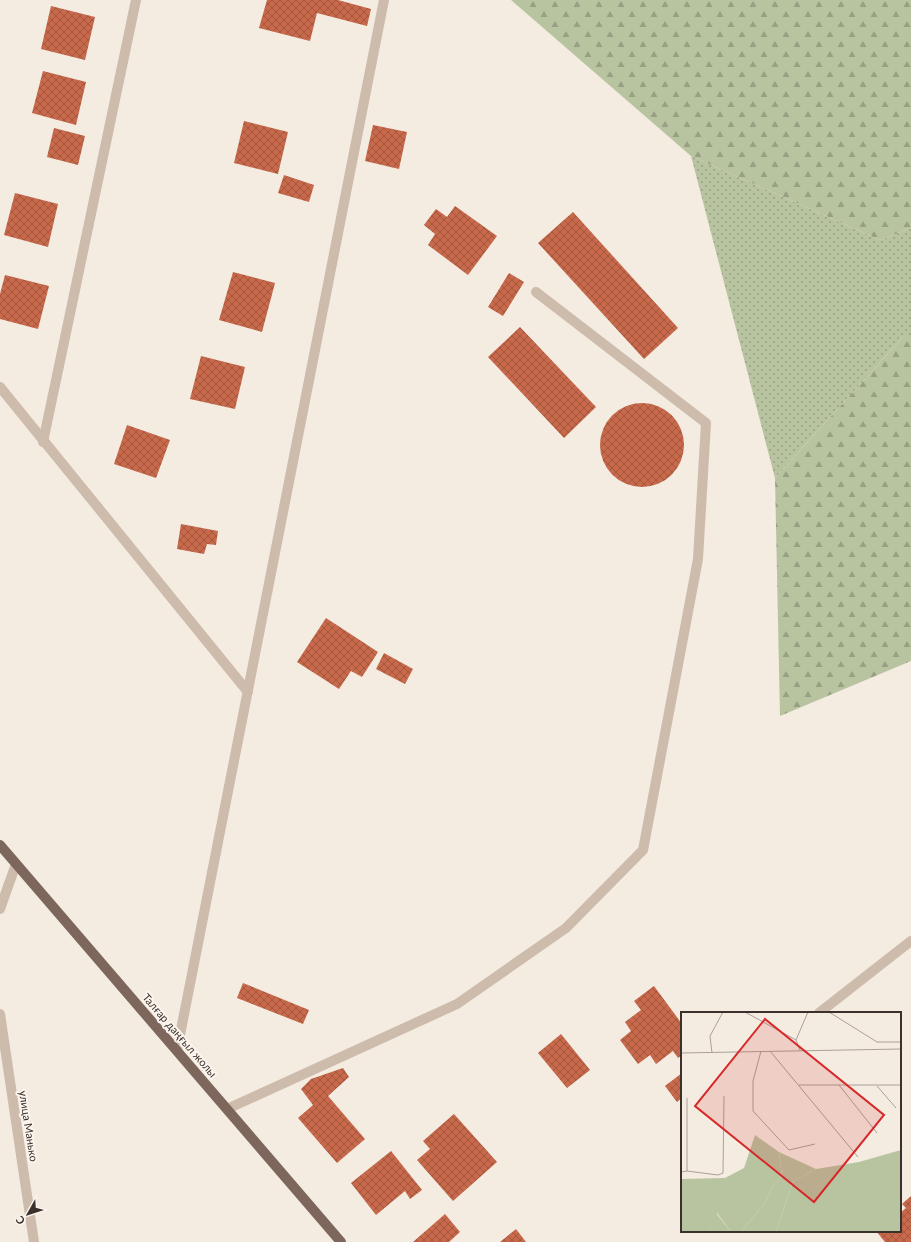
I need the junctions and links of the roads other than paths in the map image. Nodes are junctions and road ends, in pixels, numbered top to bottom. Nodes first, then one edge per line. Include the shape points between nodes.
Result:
1 (136, 0) edge
2 (384, 0) edge
3 (536, 292) dead end
4 (0, 388) edge
5 (44, 442) junction
6 (248, 692) junction
7 (0, 845) edge
8 (16, 864) junction
9 (0, 909) edge
10 (911, 941) edge
11 (820, 1012) edge
12 (0, 1014) edge
13 (177, 1050) junction
14 (227, 1108) junction
15 (34, 1242) edge
16 (341, 1242) edge

1 - 5 street
2 - 6 street
3 - 14 street via 706,423 698,559 644,850 566,928 457,1004
4 - 5 street
5 - 6 street
6 - 13 street
7 - 8 main road, Талғар даңғыл жолы
8 - 9 street
8 - 13 main road, Талғар даңғыл жолы
10 - 11 street
12 - 15 street, улица Манько
13 - 14 main road, Талғар даңғыл жолы
14 - 16 main road, Талғар даңғыл жолы

